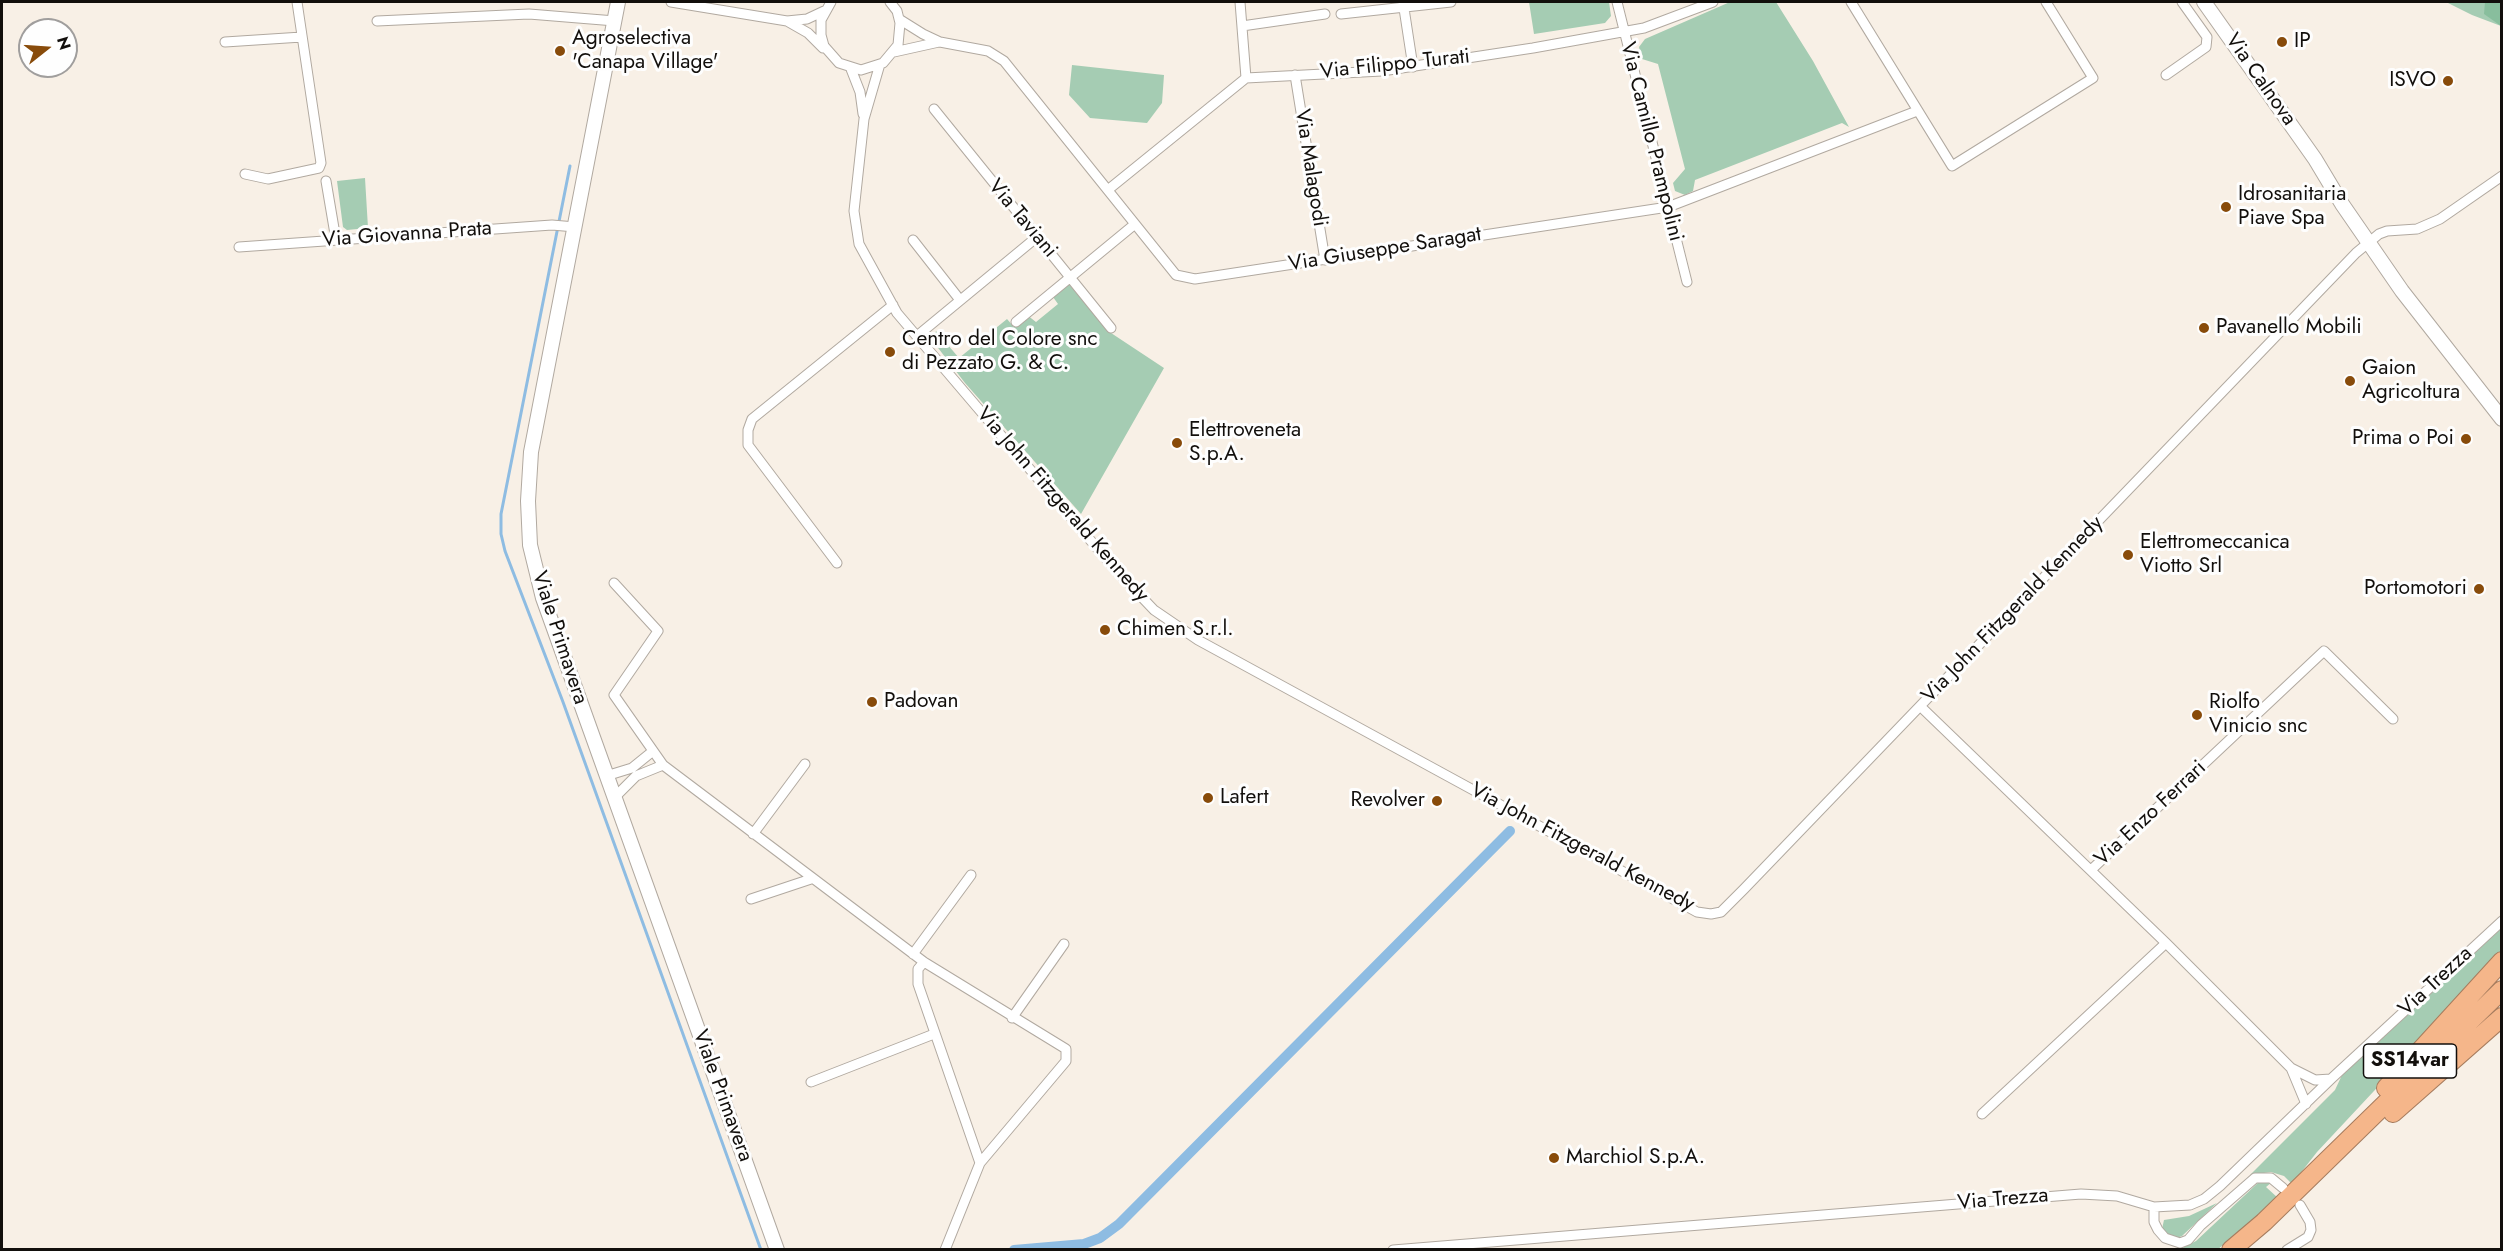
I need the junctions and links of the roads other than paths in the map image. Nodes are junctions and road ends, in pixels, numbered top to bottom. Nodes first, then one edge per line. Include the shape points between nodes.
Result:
1 (297, 2) edge
2 (618, 2) edge
3 (671, 2) edge
4 (831, 2) edge
5 (890, 2) edge
6 (1240, 2) edge
7 (1450, 2) edge
8 (1617, 2) edge
9 (1686, 2) edge
10 (1713, 2) edge
11 (1851, 2) edge
12 (2046, 2) edge
13 (2182, 2) edge
14 (2204, 2) edge
15 (1404, 5) edge
16 (824, 11) junction
17 (1689, 12) junction
18 (1325, 14) dead end
19 (1341, 14) dead end
20 (899, 19) junction
21 (377, 21) dead end
22 (615, 21) junction
23 (787, 21) junction
24 (1242, 26) junction
25 (1623, 33) junction
26 (302, 37) junction
27 (225, 42) dead end
28 (940, 42) junction
29 (827, 52) junction
30 (894, 52) junction
31 (880, 64) junction
32 (1413, 67) junction
33 (851, 69) junction
34 (1295, 75) junction
35 (2166, 75) dead end
36 (1246, 78) junction
37 (934, 109) dead end
38 (1917, 111) junction
39 (864, 119) junction
40 (2315, 159) junction
41 (245, 174) dead end
42 (2502, 176) edge
43 (326, 182) dead end
44 (1109, 189) junction
45 (1668, 207) junction
46 (1135, 224) junction
47 (572, 227) junction
48 (1036, 237) junction
49 (336, 240) junction
50 (913, 240) dead end
51 (2372, 240) junction
52 (239, 247) dead end
53 (1325, 260) junction
54 (1072, 277) junction
55 (1687, 282) dead end
56 (960, 300) junction
57 (893, 305) junction
58 (1016, 322) dead end
59 (1111, 328) dead end
60 (917, 336) junction
61 (2451, 352) junction
62 (2502, 419) edge
63 (837, 563) dead end
64 (614, 583) dead end
65 (1920, 706) junction
66 (2393, 719) dead end
67 (653, 751) junction
68 (805, 764) dead end
69 (663, 765) junction
70 (606, 776) junction
71 (614, 798) junction
72 (753, 834) junction
73 (2091, 870) junction
74 (971, 875) dead end
75 (811, 879) junction
76 (751, 899) dead end
77 (2502, 921) edge
78 (2166, 943) junction
79 (1064, 944) dead end
80 (913, 954) junction
81 (924, 962) junction
82 (2502, 962) edge
83 (2502, 990) edge
84 (2502, 1017) edge
85 (1012, 1018) junction
86 (934, 1034) junction
87 (2291, 1068) junction
88 (2304, 1076) junction
89 (2331, 1079) junction
90 (811, 1082) dead end
91 (2300, 1088) junction
92 (2315, 1095) junction
93 (2306, 1104) junction
94 (1982, 1114) dead end
95 (980, 1163) junction
96 (2324, 1164) junction
97 (2283, 1188) dead end
98 (2300, 1205) dead end
99 (2154, 1207) junction
100 (777, 1250) edge
101 (945, 1250) edge
102 (1393, 1250) edge
103 (2231, 1250) edge
104 (2287, 1250) edge

1 - 26 street
2 - 22 main road, Viale Primavera
3 - 23 street
4 - 16 street
5 - 20 street
6 - 24 street
7 - 15 street
8 - 25 street, Via Camillo Prampolini
9 - 17 street
10 - 17 street, Via Filippo Turati
11 - 38 street
12 - 38 street via 2093,78 1952,166
13 - 35 street via 2207,37 2206,47
14 - 40 main road, Via Calnova
15 - 19 street
15 - 32 street
16 - 23 street via 807,19
16 - 29 street via 820,32
17 - 25 street, Via Filippo Turati
18 - 24 street
20 - 28 street, Via Giuseppe Saragat
20 - 30 street via 900,36
21 - 22 street via 529,14
22 - 47 main road, Viale Primavera
23 - 29 street via 808,33
24 - 36 street
25 - 32 street, Via Filippo Turati
25 - 45 street, Via Camillo Prampolini
26 - 27 street
26 - 41 street via 319,168 268,179
28 - 30 street, Via Giuseppe Saragat
28 - 44 street, Via Giuseppe Saragat via 988,51 1004,61
29 - 33 street
30 - 31 street
31 - 33 street
31 - 39 street, Via John Fitzgerald Kennedy
32 - 34 street, Via Filippo Turati
33 - 39 street, Via John Fitzgerald Kennedy
34 - 36 street, Via Filippo Turati
34 - 53 street, Via Malagodi
36 - 44 street
37 - 48 street, Via Taviani
38 - 45 street, Via Giuseppe Saragat
39 - 57 street, Via John Fitzgerald Kennedy via 854,212 859,244
40 - 51 main road, Via Calnova
40 - 51 main road, Via Calnova via 2333,177
42 - 51 street via 2440,219 2417,229 2387,231
43 - 49 street
44 - 46 street, Via Giuseppe Saragat
45 - 53 street, Via Giuseppe Saragat
45 - 55 street, Via Camillo Prampolini
46 - 53 street, Via Giuseppe Saragat via 1176,275 1195,279
46 - 54 street
47 - 49 street, Via Giovanna Prata via 552,225
47 - 70 main road, Viale Primavera via 531,452 530,545 543,598
48 - 54 street, Via Taviani
48 - 56 street
49 - 52 street, Via Giovanna Prata
50 - 56 street
51 - 61 main road, Via Calnova via 2427,324
51 - 61 main road, Via Calnova via 2419,299
51 - 65 street, Via John Fitzgerald Kennedy
54 - 58 street
54 - 59 street, Via Taviani
56 - 60 street
57 - 60 street, Via John Fitzgerald Kennedy
57 - 63 street via 752,419 748,430 748,445
60 - 65 street, Via John Fitzgerald Kennedy via 1086,536 1154,610 1198,640 1697,912 1721,912
61 - 62 main road, Via Calnova
64 - 67 street via 658,631 614,695
65 - 73 street, Via Enzo Ferrari
66 - 73 street, Via Enzo Ferrari via 2324,651
67 - 69 street
67 - 70 street via 632,768
68 - 72 street
69 - 71 street via 636,776
69 - 72 street
70 - 71 main road, Viale Primavera
71 - 100 main road, Viale Primavera
72 - 75 street
73 - 78 street, Via Enzo Ferrari
74 - 80 street
75 - 76 street
75 - 80 street
77 - 89 street, Via Trezza
78 - 87 street, Via Enzo Ferrari
78 - 94 street
79 - 85 street
80 - 81 street
81 - 85 street
81 - 86 street via 918,969 918,984
82 - 96 highway, SS14var via 2359,1118
83 - 96 highway
84 - 96 highway, SS14var via 2359,1142
85 - 95 street via 1066,1049 1066,1061
86 - 90 street
86 - 95 street
87 - 88 street, Via Enzo Ferrari
87 - 91 street, Via Enzo Ferrari
88 - 89 street, Via Enzo Ferrari via 2320,1081
88 - 92 street, Via Enzo Ferrari
89 - 92 street, Via Trezza
91 - 92 street
91 - 93 street, Via Enzo Ferrari
92 - 93 street, Via Trezza
93 - 99 street, Via Trezza via 2204,1199 2182,1207
95 - 101 street
96 - 103 highway
97 - 99 street via 2271,1178 2255,1178 2180,1243 2165,1238 2158,1230
98 - 104 street via 2311,1230
99 - 102 street, Via Trezza via 2116,1196 2081,1194

